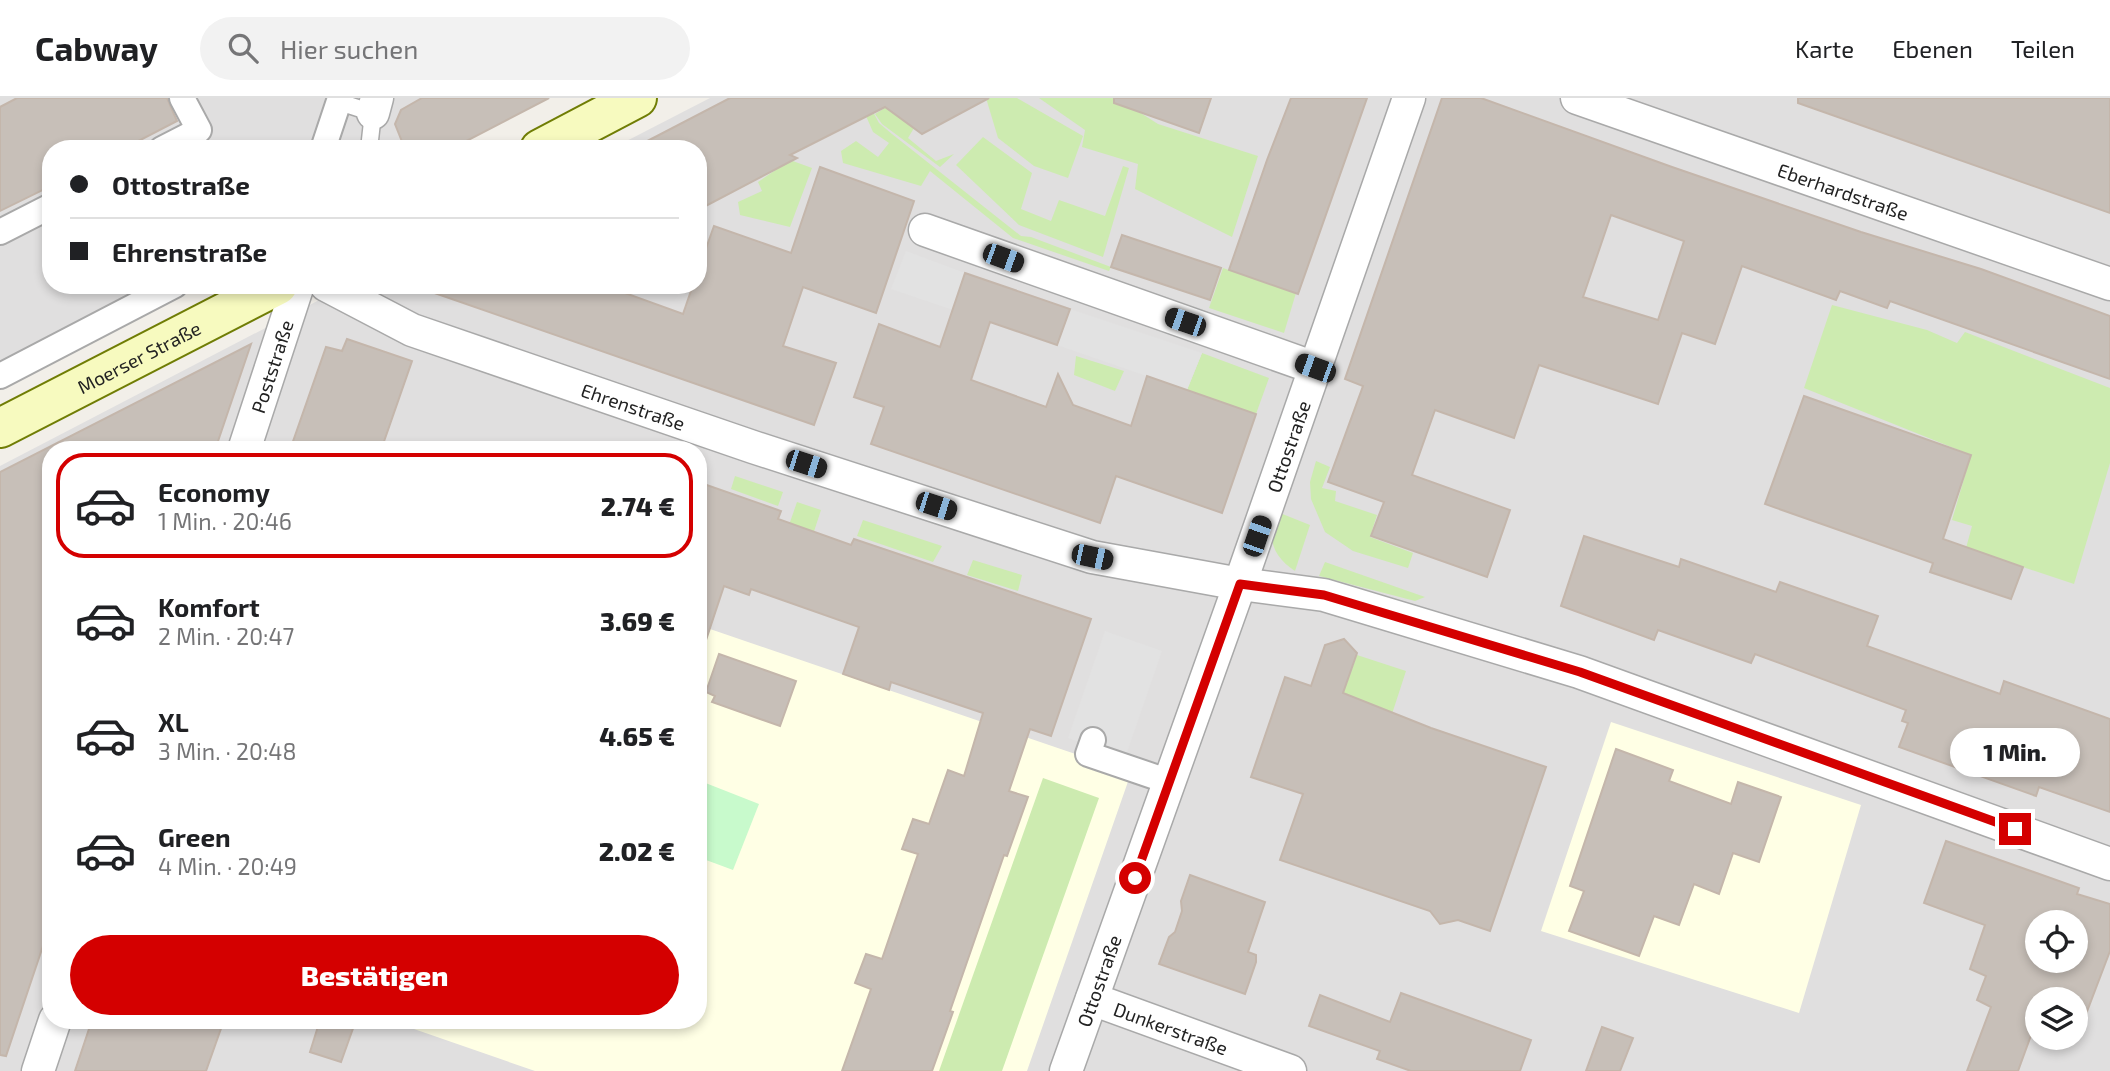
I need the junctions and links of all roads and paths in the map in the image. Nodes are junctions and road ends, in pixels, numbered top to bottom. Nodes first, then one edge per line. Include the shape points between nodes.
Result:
1 (182, 98) edge
2 (637, 98) edge
3 (1409, 98) edge
4 (1577, 98) edge
5 (340, 100) edge
6 (375, 105) edge
7 (180, 140) edge
8 (326, 140) edge
9 (370, 140) edge
10 (557, 140) edge
11 (42, 211) edge
12 (925, 230) dead end
13 (0, 232) edge
14 (2110, 285) edge
15 (158, 294) edge
16 (261, 294) edge
17 (295, 294) edge
18 (343, 294) edge
19 (1315, 368) junction
20 (0, 376) edge
21 (0, 428) edge
22 (247, 441) edge
23 (1240, 584) junction
24 (1093, 740) dead end
25 (1170, 782) junction
26 (2110, 864) edge
27 (1092, 999) junction
28 (52, 1029) edge
29 (38, 1071) edge
30 (1066, 1071) edge
31 (1290, 1071) edge

1 - 7 street via 199,130
2 - 10 main road
3 - 19 street, Ottostraße
4 - 14 street, Eberhardstraße
5 - 6 lane
5 - 8 street
6 - 9 lane
11 - 13 street
12 - 19 street
15 - 20 street
16 - 21 main road, Moerser Straße
17 - 22 street, Poststraße
18 - 23 street, Ehrenstraße via 412,330 792,460 1092,557
19 - 23 street, Ottostraße
23 - 25 street, Ottostraße
23 - 26 street, Ehrenstraße via 1324,595 1580,672
24 - 25 street via 1088,754
25 - 27 street, Ottostraße
27 - 30 street, Ottostraße
27 - 31 street, Dunkerstraße
28 - 29 street

